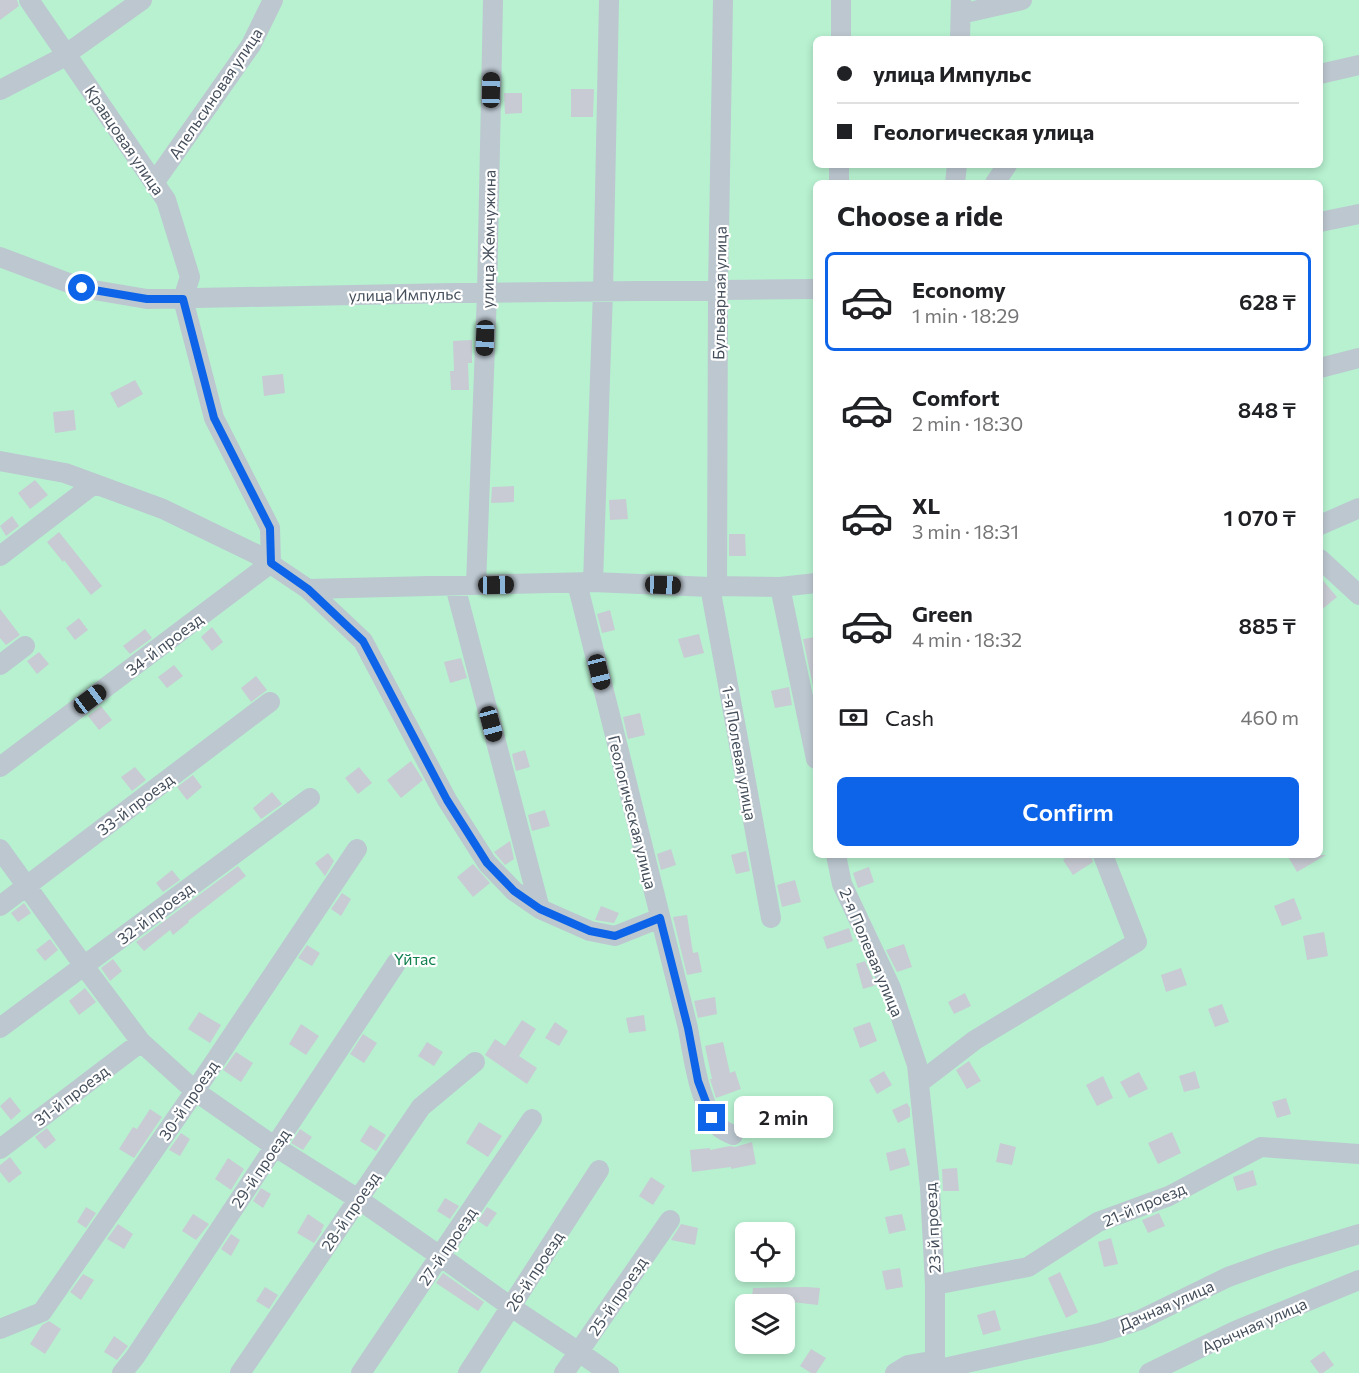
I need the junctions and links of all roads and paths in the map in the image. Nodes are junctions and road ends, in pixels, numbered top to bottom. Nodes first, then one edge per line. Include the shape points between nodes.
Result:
1 (28, 0) edge
2 (142, 0) edge
3 (273, 0) edge
4 (493, 0) edge
5 (609, 0) edge
6 (723, 0) edge
7 (841, 0) edge
8 (1022, 0) edge
9 (961, 7) edge
10 (841, 36) edge
11 (960, 36) edge
12 (66, 54) junction
13 (1359, 65) edge
14 (1323, 73) edge
15 (0, 90) edge
16 (154, 183) junction
17 (1359, 214) edge
18 (1323, 221) edge
19 (0, 257) edge
20 (813, 289) edge
21 (718, 290) junction
22 (603, 291) junction
23 (487, 293) junction
24 (183, 299) junction
25 (1359, 358) edge
26 (1323, 367) edge
27 (0, 461) edge
28 (94, 484) junction
29 (1359, 508) edge
30 (1323, 524) edge
31 (0, 556) edge
32 (271, 563) junction
33 (1323, 563) edge
34 (585, 583) junction
35 (813, 583) edge
36 (476, 585) junction
37 (455, 586) junction
38 (714, 586) junction
39 (780, 587) junction
40 (308, 589) junction
41 (1359, 595) edge
42 (25, 646) dead end
43 (0, 665) edge
44 (270, 702) dead end
45 (813, 745) edge
46 (0, 767) edge
47 (310, 798) dead end
48 (0, 849) edge
49 (357, 849) dead end
50 (837, 858) edge
51 (1104, 858) edge
52 (26, 886) junction
53 (0, 906) edge
54 (540, 909) junction
55 (660, 918) junction
56 (771, 918) dead end
57 (396, 962) dead end
58 (84, 966) junction
59 (0, 1028) edge
60 (141, 1042) junction
61 (475, 1062) dead end
62 (919, 1083) junction
63 (195, 1091) junction
64 (532, 1119) dead end
65 (733, 1135) dead end
66 (274, 1146) junction
67 (0, 1149) edge
68 (1359, 1154) edge
69 (599, 1170) dead end
70 (358, 1199) junction
71 (670, 1220) dead end
72 (1359, 1234) edge
73 (440, 1256) junction
74 (1359, 1280) edge
75 (935, 1285) junction
76 (510, 1307) junction
77 (0, 1329) edge
78 (579, 1352) junction
79 (935, 1371) edge
80 (122, 1373) edge
81 (240, 1373) edge
82 (361, 1373) edge
83 (468, 1373) edge
84 (564, 1373) edge
85 (609, 1373) edge
86 (894, 1373) edge
87 (1149, 1373) edge

1 - 12 street, Кравцовая улица
2 - 12 street
3 - 16 street, Апельсиновая улица via 251,45
4 - 23 street, улица Жемчужина
5 - 22 street, Геологическая улица
6 - 21 street, Бульварная улица
7 - 10 street
8 - 9 street
9 - 11 street
12 - 15 street
12 - 16 street, Кравцовая улица
13 - 14 street
16 - 24 street, Кравцовая улица via 166,200 190,277
17 - 18 street
19 - 24 street, улица Импульс via 82,288 147,299
20 - 21 street, улица Импульс
21 - 22 street, улица Импульс
21 - 38 street, Бульварная улица
22 - 23 street, улица Импульс
22 - 34 street, Геологическая улица
23 - 24 street, улица Импульс
23 - 36 street, улица Жемчужина
24 - 32 street, Кравцовая улица via 214,418 270,528
25 - 26 street
27 - 28 street via 65,473
28 - 31 street
28 - 32 street via 163,508
29 - 30 street
32 - 40 street
32 - 46 street, 34-й проезд
33 - 41 street
34 - 36 street
34 - 38 street
34 - 55 street, Геологическая улица
35 - 39 street
36 - 37 street
37 - 40 street
37 - 54 street
38 - 39 street
38 - 56 street, 1-я Полевая улица
39 - 45 street
40 - 54 street via 363,641 447,800 487,863 514,891
42 - 43 street
44 - 52 street, 33-й проезд
47 - 58 street, 32-й проезд
48 - 52 street
49 - 63 street, 30-й проезд
50 - 62 street, 2-я Полевая улица via 842,884 891,988 917,1065
51 - 62 street via 1137,942 975,1040
52 - 53 street, 33-й проезд
52 - 58 street
54 - 55 street via 590,931 615,936
55 - 65 street, Геологическая улица via 698,1081 712,1118 722,1130
57 - 66 street, 29-й проезд
58 - 59 street, 32-й проезд
58 - 60 street
60 - 63 street
60 - 67 street, 31-й проезд
61 - 70 street, 28-й проезд via 421,1107
62 - 75 street, 23-й проезд
63 - 66 street
63 - 77 street, 30-й проезд via 42,1312
64 - 73 street, 27-й проезд
66 - 70 street
66 - 80 street, 29-й проезд
68 - 75 street, 21-й проезд via 1261,1147 1169,1196 1098,1222 1028,1267
69 - 76 street, 26-й проезд
70 - 73 street
70 - 81 street, 28-й проезд
71 - 78 street, 25-й проезд
72 - 79 street, Дачная улица via 1228,1277 1140,1320 1100,1333
73 - 76 street
73 - 82 street, 27-й проезд
74 - 87 street, Арычная улица via 1235,1331
75 - 79 street, 23-й проезд
76 - 78 street
76 - 83 street, 26-й проезд
78 - 84 street, 25-й проезд
78 - 85 street
79 - 86 street via 926,1362 908,1365

